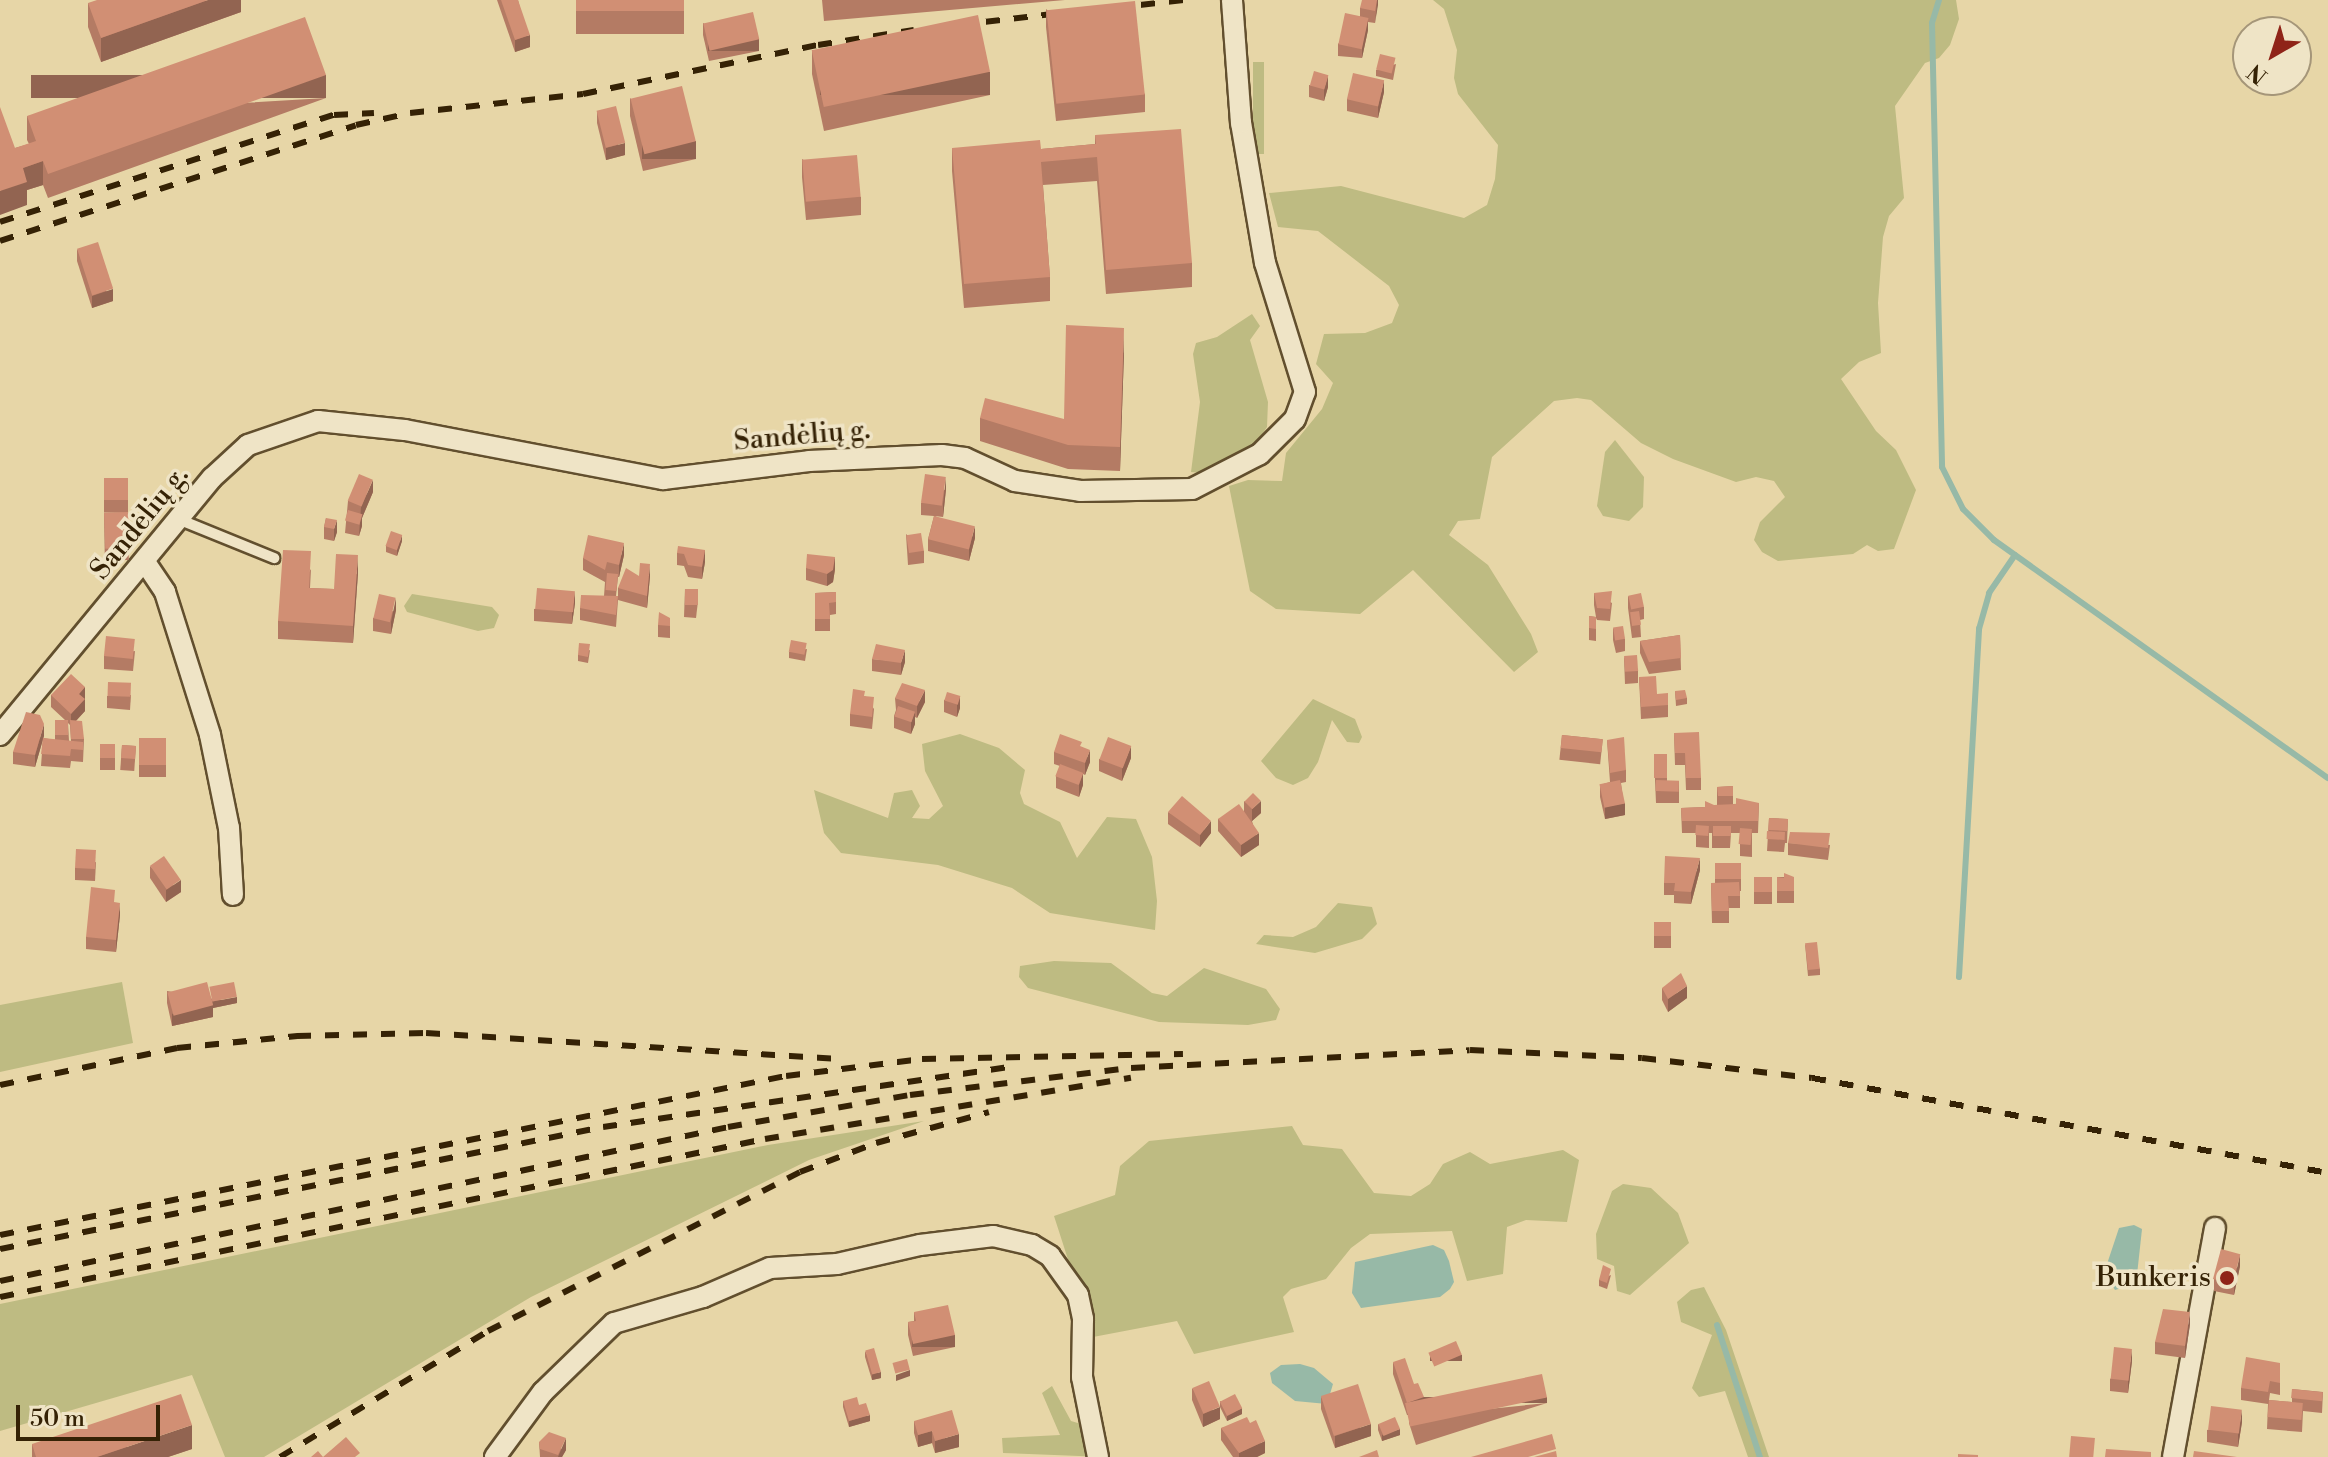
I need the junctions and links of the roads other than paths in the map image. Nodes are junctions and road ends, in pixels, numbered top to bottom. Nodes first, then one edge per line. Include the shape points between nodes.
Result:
1 (1232, 0) edge
2 (178, 519) junction
3 (274, 558) dead end
4 (145, 562) junction
5 (0, 735) edge
6 (233, 895) dead end
7 (2215, 1228) dead end
8 (495, 1457) edge
9 (1098, 1457) edge
10 (2173, 1457) edge

1 - 2 street, Sandėlių g. via 1241,123 1265,263 1305,392 1295,419 1276,441 1208,483 1192,489 1080,491 1015,481 965,458 942,455 809,461 663,479 405,430 318,421 248,445
2 - 3 lane
2 - 4 street, Sandėlių g.
4 - 5 street, Sandėlių g.
4 - 6 street via 165,592 210,735 229,828
7 - 10 street
8 - 9 street via 543,1392 614,1323 703,1297 770,1268 837,1264 920,1245 993,1236 1032,1245 1050,1256 1078,1295 1082,1377

